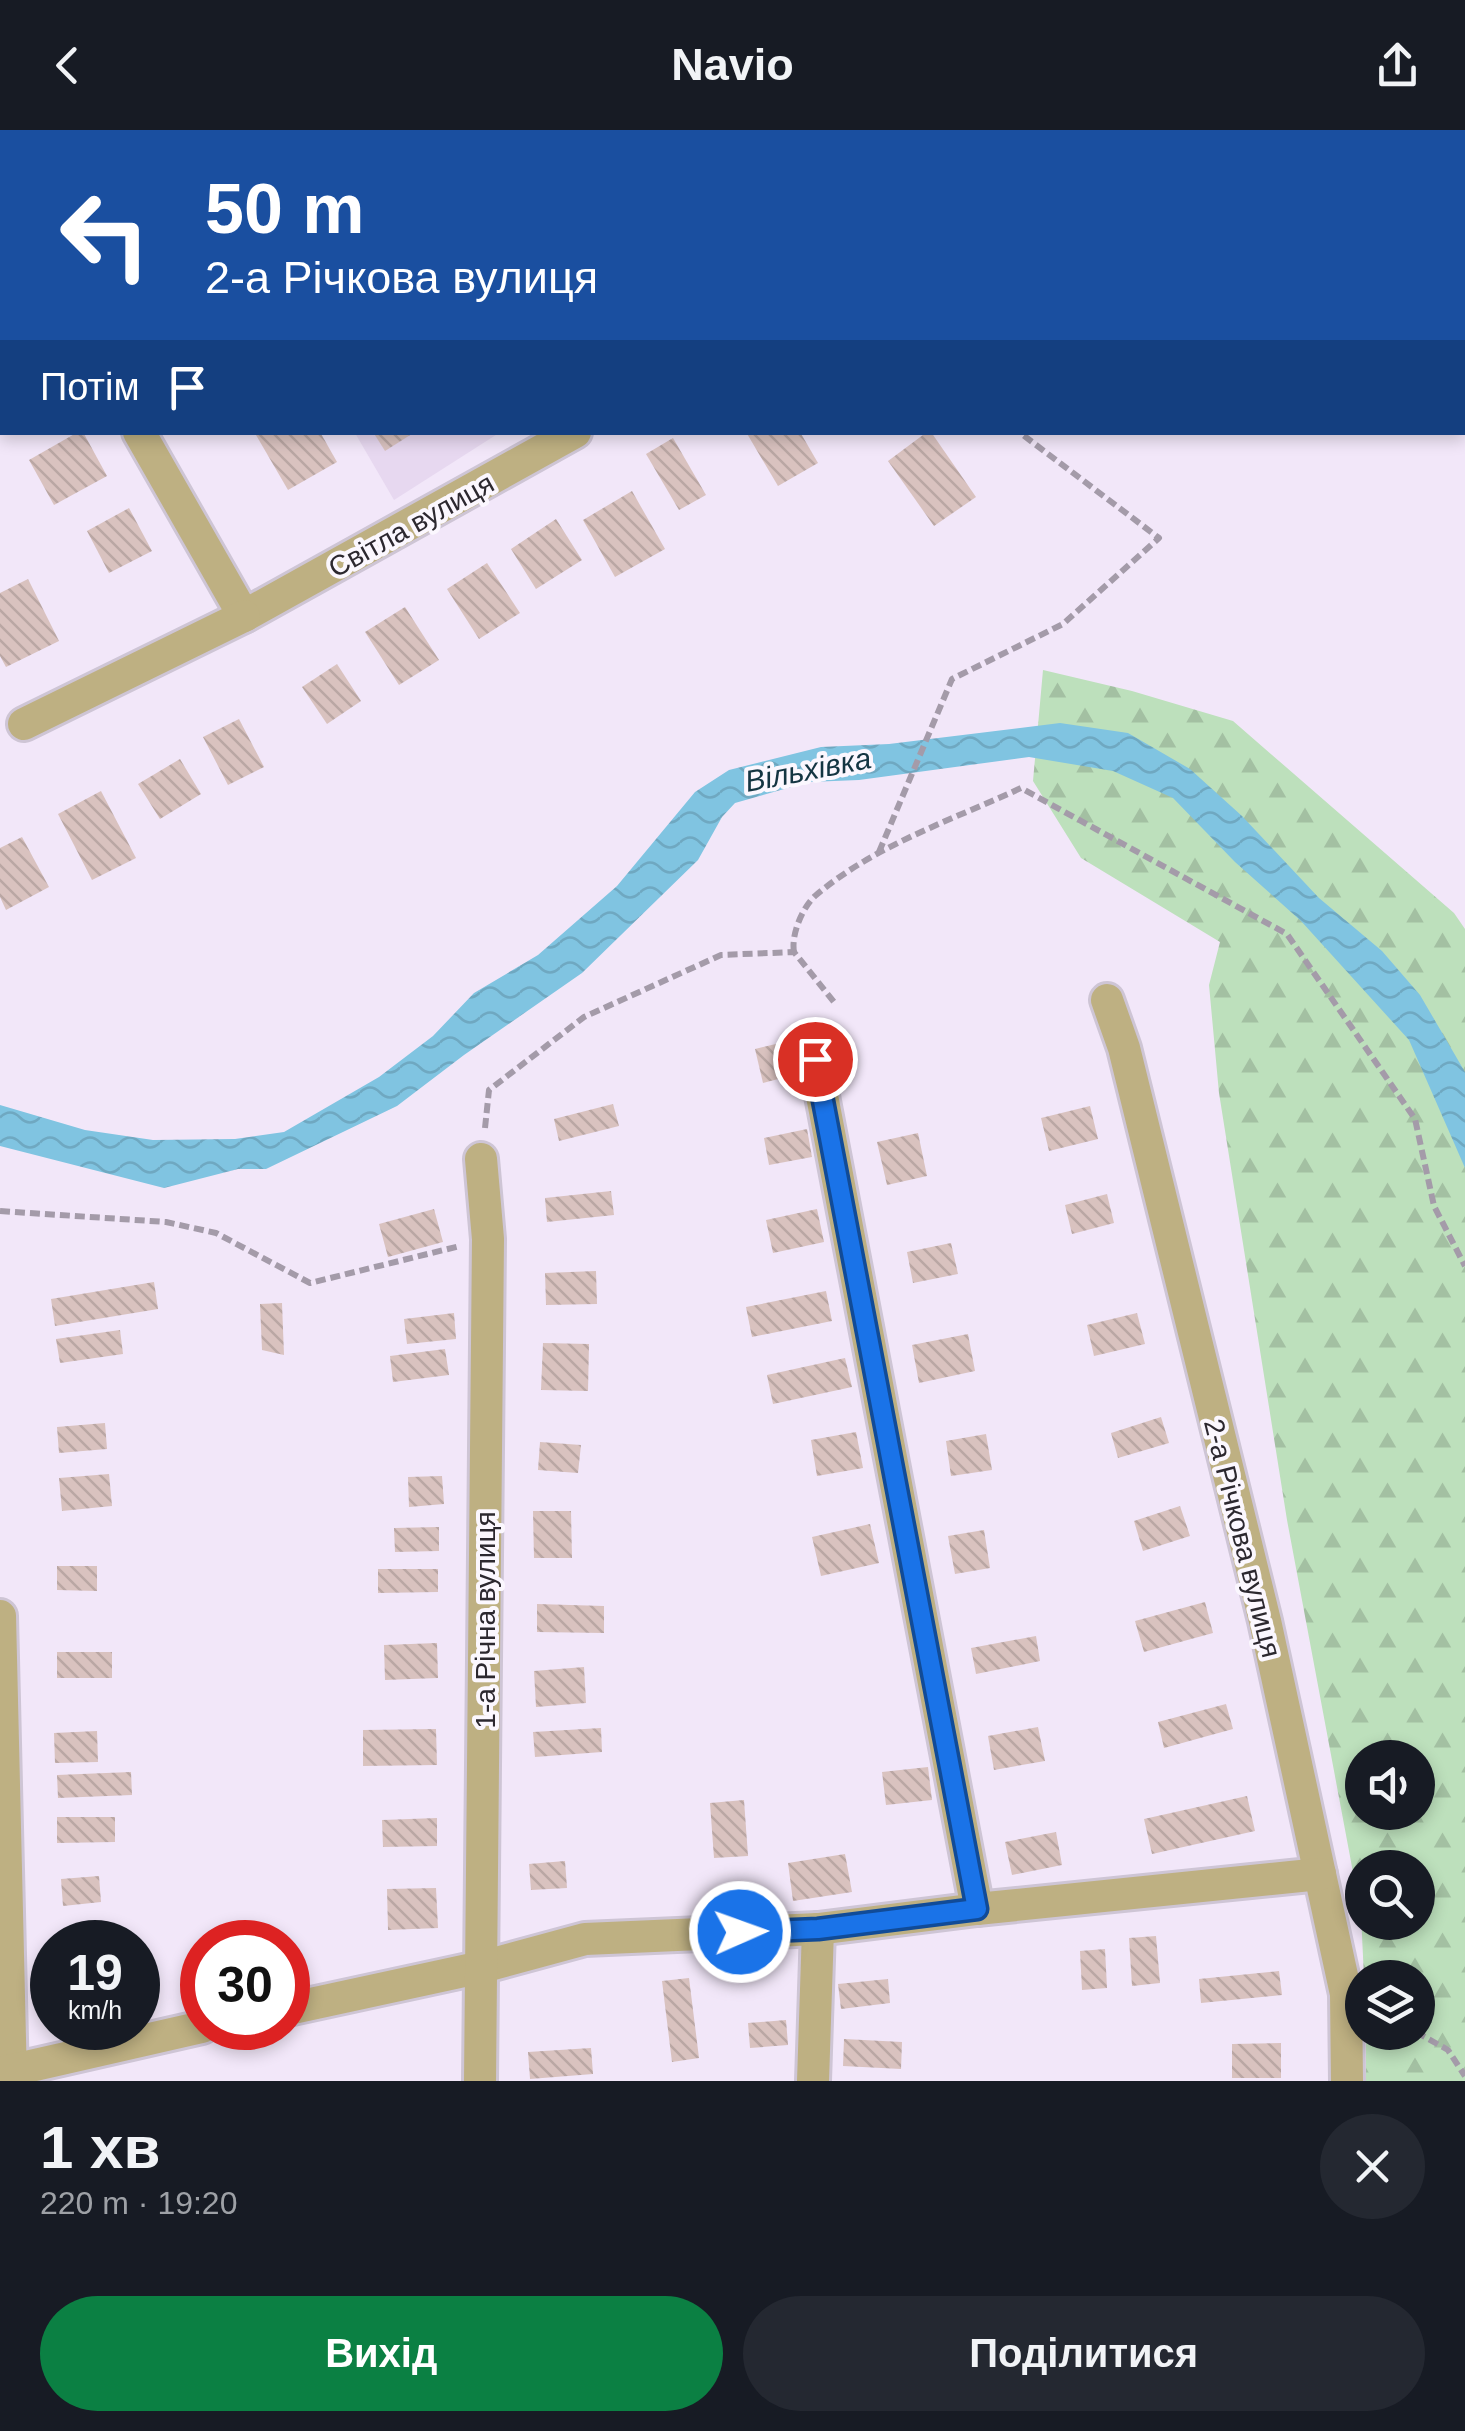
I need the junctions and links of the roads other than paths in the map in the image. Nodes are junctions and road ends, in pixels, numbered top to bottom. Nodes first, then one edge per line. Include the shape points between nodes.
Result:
1 (141, 435) edge
2 (571, 435) edge
3 (244, 616) junction
4 (24, 724) dead end
5 (1107, 1000) dead end
6 (815, 1059) dead end
7 (481, 1158) road end
8 (0, 1616) edge
9 (1320, 1874) junction
10 (977, 1909) junction
11 (818, 1929) junction
12 (482, 1967) junction
13 (310, 2004) edge
14 (180, 2032) edge
15 (7, 2074) edge
16 (480, 2081) edge
17 (814, 2081) edge
18 (1347, 2081) edge

1 - 3 street
2 - 3 street, Світла вулиця
3 - 4 street, Світла вулиця
5 - 9 street, 2-а Річкова вулиця via 1255,1583
6 - 10 street
7 - 12 street, 1-а Річна вулиця via 488,1239
8 - 15 street
9 - 10 street
9 - 18 street, 2-а Річкова вулиця via 1346,1994
10 - 11 street
11 - 12 street via 585,1939
11 - 17 street
12 - 13 street
12 - 16 street, 1-а Річна вулиця
14 - 15 street

